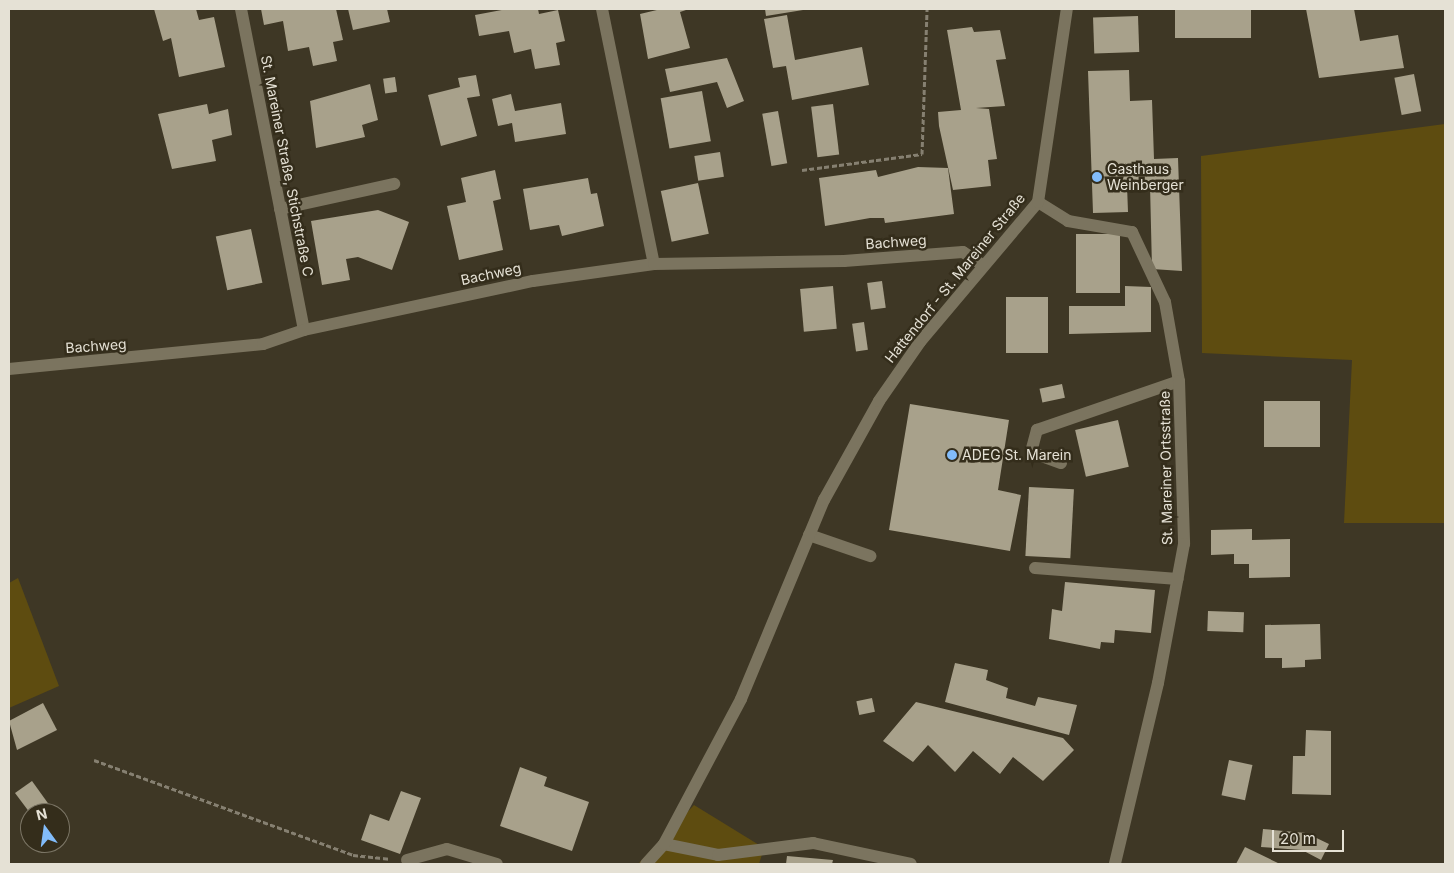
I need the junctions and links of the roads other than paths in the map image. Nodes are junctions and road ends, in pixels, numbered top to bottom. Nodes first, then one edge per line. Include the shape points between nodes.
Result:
1 (241, 9) edge
2 (602, 9) edge
3 (1067, 9) edge
4 (394, 184) dead end
5 (1038, 202) junction
6 (280, 209) junction
7 (654, 264) junction
8 (982, 265) junction
9 (304, 330) junction
10 (9, 369) edge
11 (1179, 381) junction
12 (1061, 463) dead end
13 (809, 535) junction
14 (870, 556) dead end
15 (1035, 568) dead end
16 (1178, 579) junction
17 (664, 844) junction
18 (407, 860) road end
19 (497, 864) edge
20 (646, 864) edge
21 (911, 864) edge
22 (1115, 864) edge

1 - 6 street, St. Mareiner Straße, Stichstraße C
2 - 7 street
3 - 5 street, Hattendorf - St. Mareiner Straße
4 - 6 street
5 - 8 street, Hattendorf - St. Mareiner Straße
5 - 11 street, St. Mareiner Ortsstraße via 1068,221 1132,232 1165,302
6 - 9 street, St. Mareiner Straße, Stichstraße C
7 - 8 street, Bachweg via 844,261 964,252
7 - 9 street, Bachweg via 533,281
8 - 13 street, Hattendorf - St. Mareiner Straße via 879,400
9 - 10 street, Bachweg via 263,344
11 - 12 street via 1037,430 1031,452
11 - 16 street, St. Mareiner Ortsstraße via 1184,544
13 - 14 street
13 - 17 street, Hattendorf - St. Mareiner Straße via 741,699
15 - 16 street
16 - 22 street, St. Mareiner Ortsstraße
17 - 20 street, Hattendorf - St. Mareiner Straße
17 - 21 street via 718,854 813,843
18 - 19 street via 447,849

